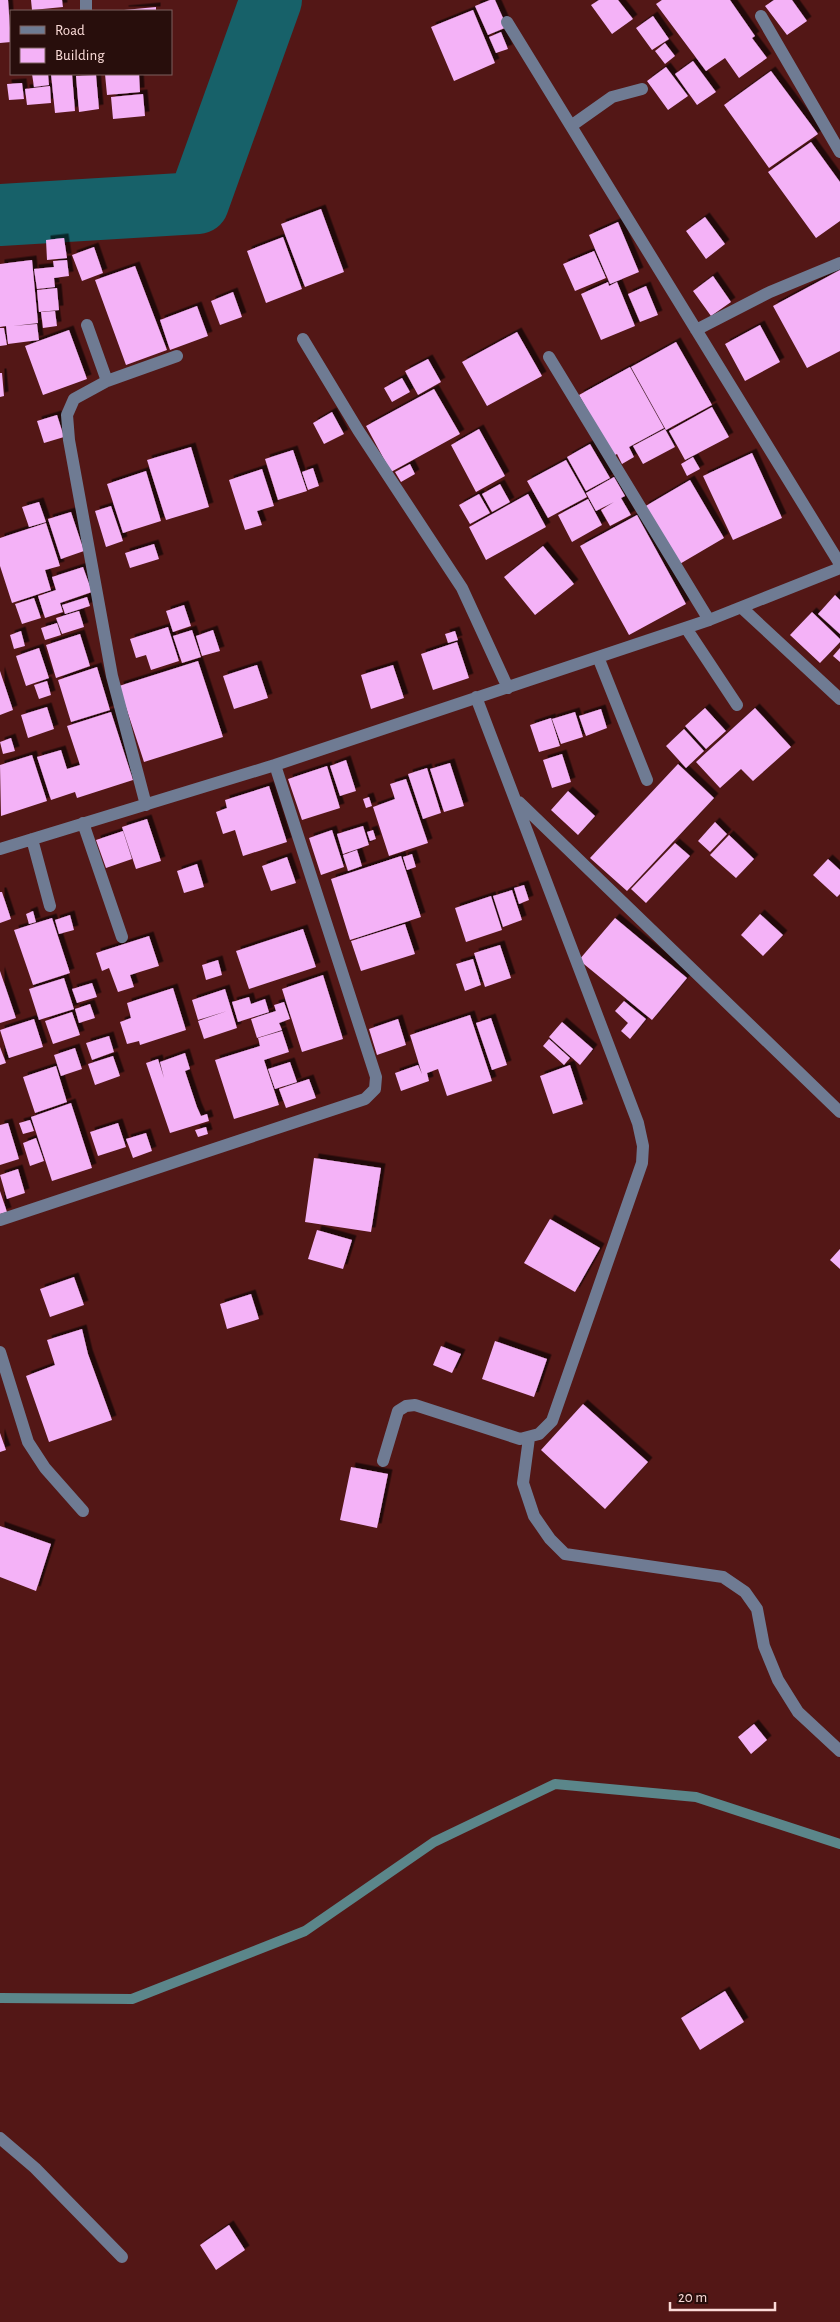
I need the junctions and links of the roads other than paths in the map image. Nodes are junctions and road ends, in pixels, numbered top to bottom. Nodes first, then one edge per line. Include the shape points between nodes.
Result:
1 (761, 16) dead end
2 (507, 22) dead end
3 (642, 89) dead end
4 (571, 126) junction
5 (840, 152) edge
6 (840, 263) edge
7 (87, 325) dead end
8 (696, 330) junction
9 (303, 339) dead end
10 (177, 356) dead end
11 (549, 357) dead end
12 (107, 380) junction
13 (840, 566) edge
14 (742, 608) junction
15 (709, 620) junction
16 (686, 628) junction
17 (598, 657) junction
18 (508, 688) junction
19 (476, 697) junction
20 (840, 699) edge
21 (737, 705) dead end
22 (275, 765) junction
23 (647, 780) dead end
24 (516, 799) junction
25 (146, 804) junction
26 (84, 823) junction
27 (32, 839) junction
28 (0, 849) edge
29 (50, 906) dead end
30 (122, 937) dead end
31 (840, 1112) edge
32 (0, 1220) edge
33 (0, 1352) edge
34 (529, 1438) junction
35 (383, 1461) dead end
36 (83, 1512) dead end
37 (840, 1751) edge
38 (0, 2138) edge
39 (122, 2257) dead end

1 - 5 street
2 - 4 street
3 - 4 street via 612,97
4 - 8 street
6 - 8 street via 770,292
7 - 12 street
8 - 13 street
9 - 18 street via 358,430 462,588
10 - 12 street
11 - 15 street
12 - 25 street via 74,399 67,415 69,440 112,676
13 - 14 street
14 - 15 street
14 - 20 street
15 - 16 street
16 - 17 street
16 - 21 street
17 - 18 street
17 - 23 street
18 - 19 street
19 - 22 street
19 - 24 street
22 - 25 street
22 - 32 street via 376,1077 375,1089 366,1099
24 - 31 street
24 - 34 street via 638,1123 643,1146 642,1163 552,1421 539,1434
25 - 26 street
26 - 27 street
26 - 30 street
27 - 28 street
27 - 29 street
33 - 36 street via 28,1442 45,1468
34 - 35 street via 520,1439 415,1405 406,1406 398,1412
34 - 37 street via 523,1483 534,1516 560,1549 565,1554 723,1577 745,1592 756,1609 764,1646 778,1680 798,1712
38 - 39 street via 35,2168

